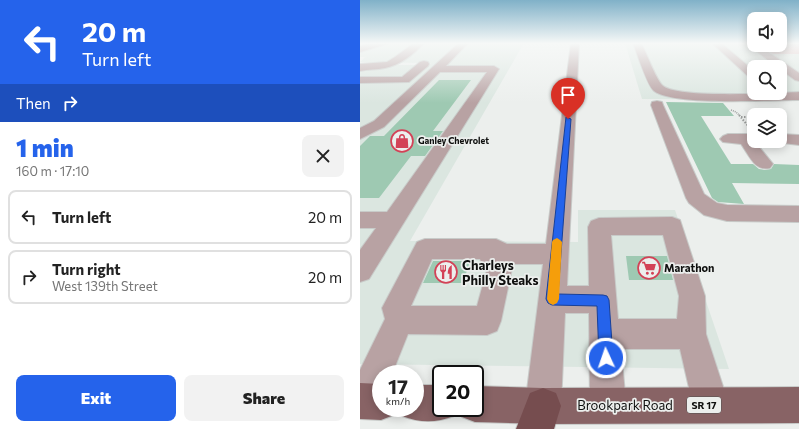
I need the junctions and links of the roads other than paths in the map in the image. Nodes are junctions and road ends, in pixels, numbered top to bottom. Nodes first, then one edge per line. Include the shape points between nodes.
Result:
1 (392, 63) edge
2 (434, 63) edge
3 (573, 63) edge
4 (646, 63) edge
5 (739, 63) edge
6 (430, 66) junction
7 (360, 68) edge
8 (787, 69) edge
9 (799, 69) edge
10 (747, 70) edge
11 (787, 70) edge
12 (799, 78) edge
13 (360, 80) edge
14 (747, 95) edge
15 (787, 96) edge
16 (799, 96) edge
17 (656, 105) dead end
18 (360, 134) edge
19 (747, 136) edge
20 (728, 139) dead end
21 (787, 140) edge
22 (799, 140) edge
23 (755, 148) edge
24 (764, 164) dead end
25 (799, 214) edge
26 (360, 220) edge
27 (394, 220) junction
28 (503, 254) junction
29 (556, 254) junction
30 (360, 271) edge
31 (552, 299) junction
32 (603, 300) junction
33 (400, 320) junction
34 (604, 334) junction
35 (691, 334) junction
36 (368, 402) edge
37 (608, 405) junction
38 (711, 405) junction
39 (799, 405) edge
40 (484, 406) edge
41 (542, 421) edge

1 - 7 street via 364,65
2 - 6 street
3 - 29 street
4 - 14 street via 658,88 667,92 698,96
5 - 10 street
6 - 13 street via 406,80
6 - 18 street via 379,124
6 - 27 street via 494,69
8 - 9 street
11 - 12 street
15 - 16 street
17 - 25 street via 696,198 711,210 727,213
19 - 20 street
21 - 22 street
23 - 24 street
26 - 27 street
27 - 30 street
28 - 29 street
28 - 33 street via 487,321
28 - 33 street via 496,249 425,249 396,308
29 - 31 street
31 - 32 street
31 - 41 street
32 - 34 street
32 - 35 street via 599,227 672,226 692,296
33 - 36 street
34 - 35 street
34 - 37 street
35 - 38 street
37 - 38 main road, Brookpark Road / SR 17
37 - 41 main road, Brookpark Road / SR 17
38 - 39 main road, Brookpark Road / SR 17
40 - 41 main road, Brookpark Road / SR 17

